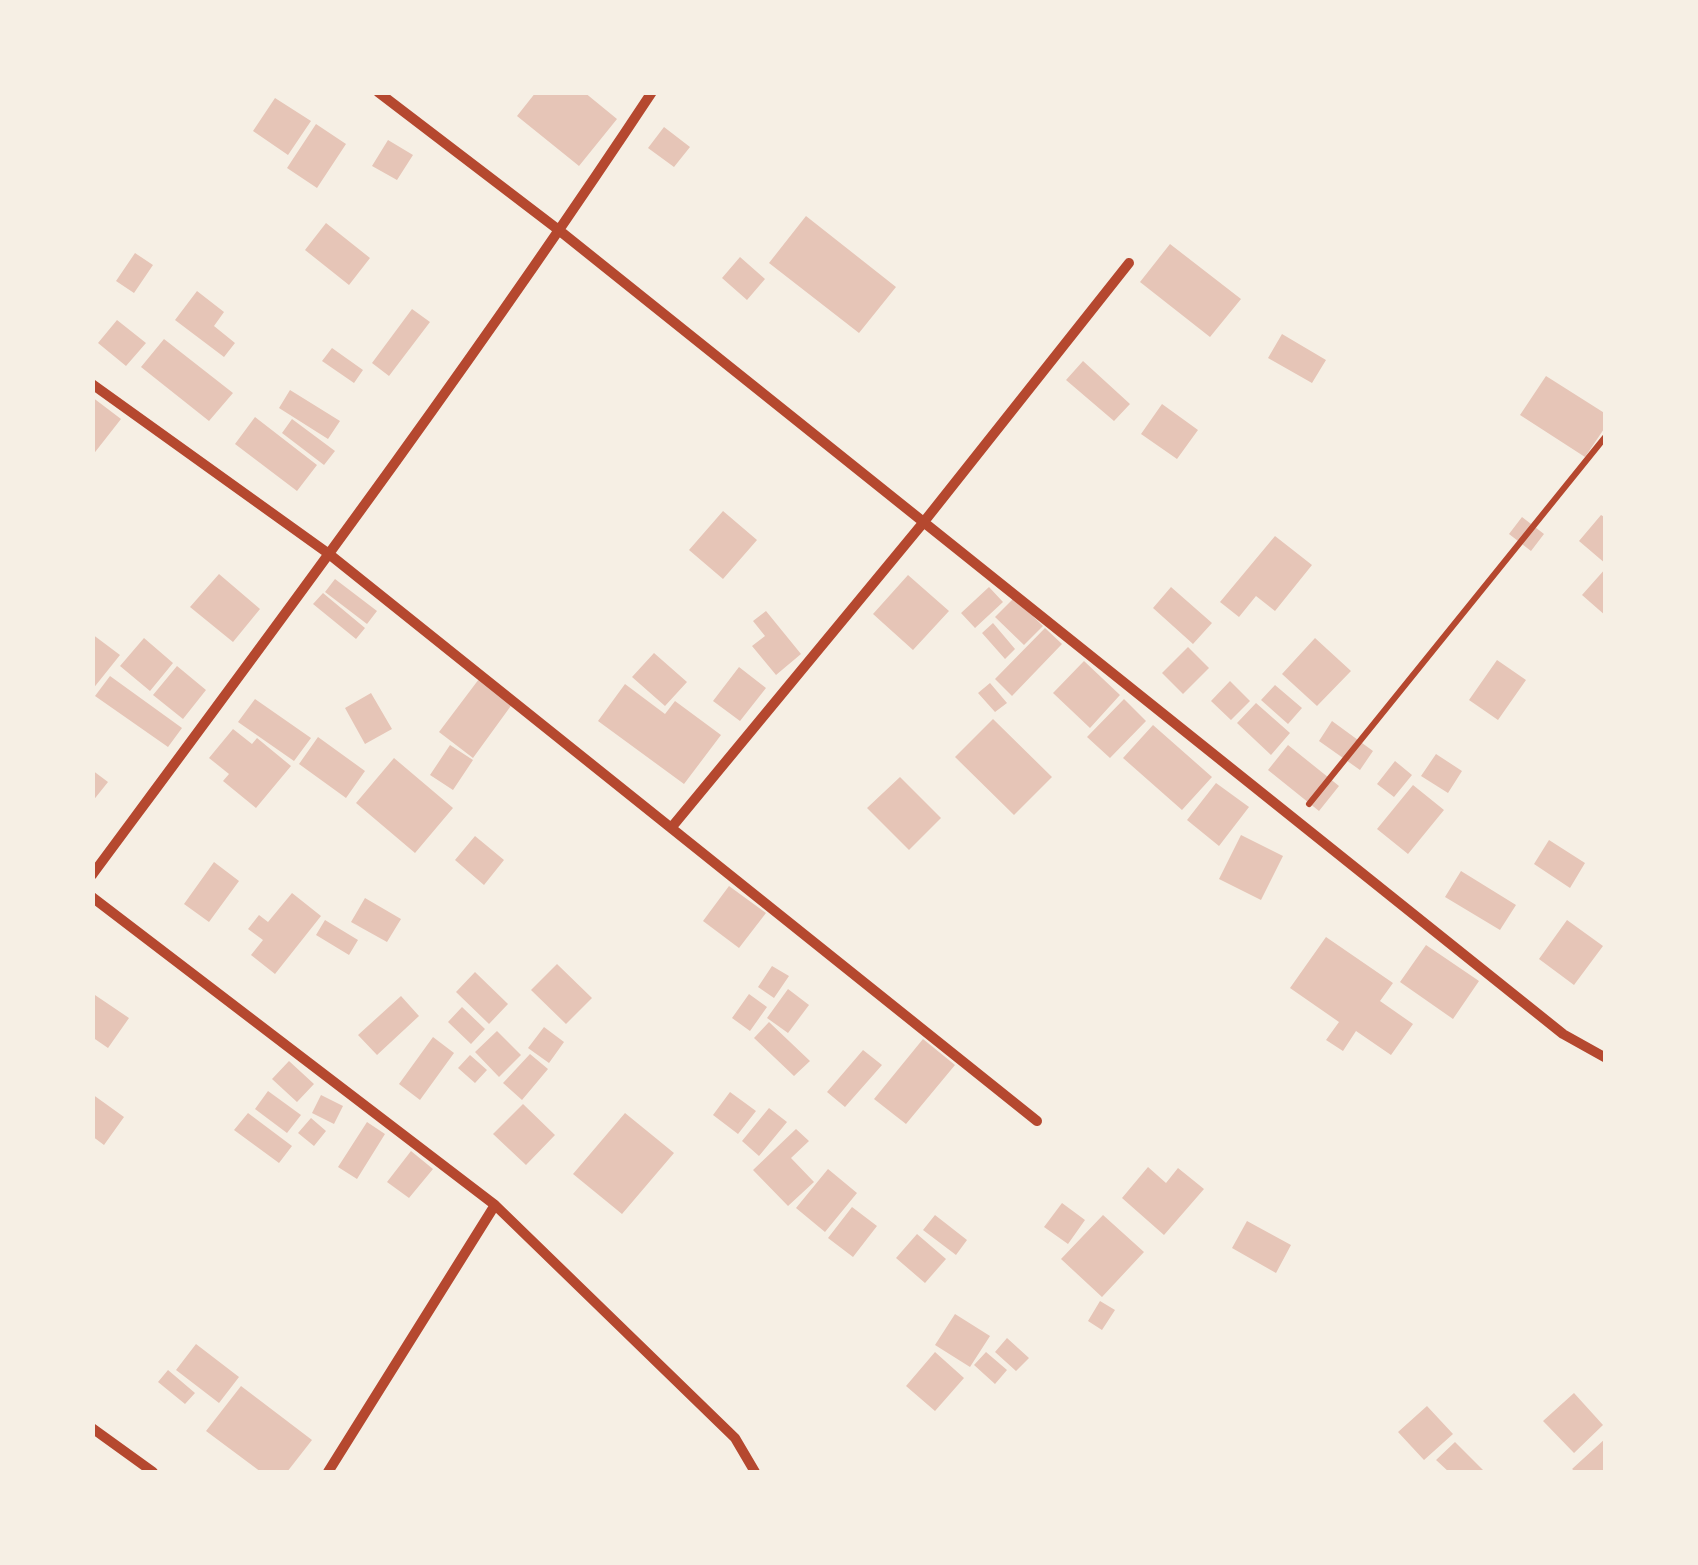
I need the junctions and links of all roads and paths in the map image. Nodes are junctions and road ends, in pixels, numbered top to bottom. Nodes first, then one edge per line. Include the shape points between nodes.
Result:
1 (378, 92) edge
2 (652, 92) edge
3 (560, 232) junction
4 (1129, 262) dead end
5 (92, 384) edge
6 (1606, 436) edge
7 (924, 522) junction
8 (329, 554) junction
9 (1296, 820) junction
10 (670, 828) junction
11 (92, 875) edge
12 (92, 897) edge
13 (1606, 1058) edge
14 (1037, 1121) dead end
15 (495, 1205) junction
16 (92, 1428) edge
17 (153, 1472) edge
18 (328, 1472) edge
19 (755, 1472) edge

1 - 3 street
2 - 3 street
3 - 7 street
3 - 8 street
4 - 7 street
5 - 8 street
6 - 9 path
7 - 9 street
7 - 10 street
8 - 10 street
8 - 11 street
9 - 13 street via 1564,1034
10 - 14 street
12 - 15 street
15 - 18 street
15 - 19 street via 735,1438
16 - 17 street

